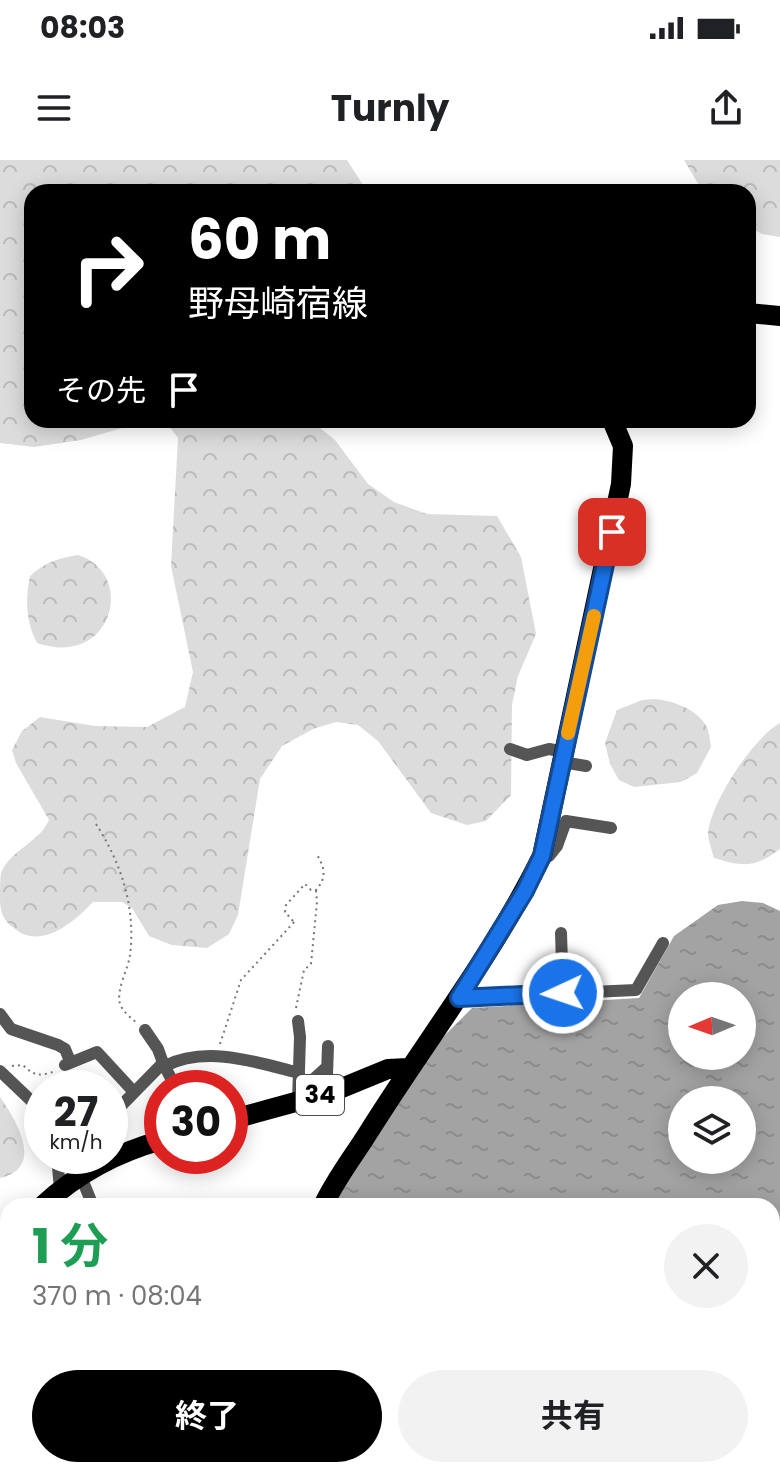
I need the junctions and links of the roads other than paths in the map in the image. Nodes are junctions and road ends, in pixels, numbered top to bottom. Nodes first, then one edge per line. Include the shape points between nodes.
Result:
1 (756, 314) edge
2 (780, 316) edge
3 (615, 428) edge
4 (510, 749) dead end
5 (564, 757) junction
6 (586, 766) dead end
7 (611, 828) dead end
8 (542, 856) junction
9 (561, 933) dead end
10 (663, 943) dead end
11 (563, 993) junction
12 (459, 998) junction
13 (0, 1014) edge
14 (298, 1021) road end
15 (145, 1030) road end
16 (328, 1046) dead end
17 (164, 1064) junction
18 (327, 1067) junction
19 (408, 1068) junction
20 (167, 1070) edge
21 (0, 1071) edge
22 (299, 1073) junction
23 (133, 1091) junction
24 (332, 1092) junction
25 (24, 1094) edge
26 (128, 1097) edge
27 (302, 1100) junction
28 (248, 1115) edge
29 (59, 1174) edge
30 (80, 1174) joint
31 (60, 1189) junction
32 (50, 1198) edge
33 (90, 1198) edge
34 (327, 1198) edge

1 - 2 main road
3 - 5 main road, 34 via 623,446 621,484
4 - 5 street via 527,755 549,749
5 - 6 street
5 - 8 main road, 34
7 - 8 street via 566,821 557,846
8 - 12 main road, 34
9 - 11 street
10 - 11 street via 636,990
11 - 12 street
12 - 19 main road, 34
13 - 23 street via 11,1029 65,1049 68,1063 97,1052
14 - 22 street
15 - 17 street
16 - 18 street
17 - 20 street
17 - 22 street via 183,1057 216,1056
17 - 23 street
18 - 24 street
18 - 27 street via 305,1087
19 - 24 main road, 34 via 388,1069
19 - 34 main road, 34
21 - 25 street
22 - 27 street
23 - 26 street
24 - 27 main road, 34
27 - 28 main road, 34
29 - 31 street
30 - 31 main road
30 - 33 street
31 - 32 main road

